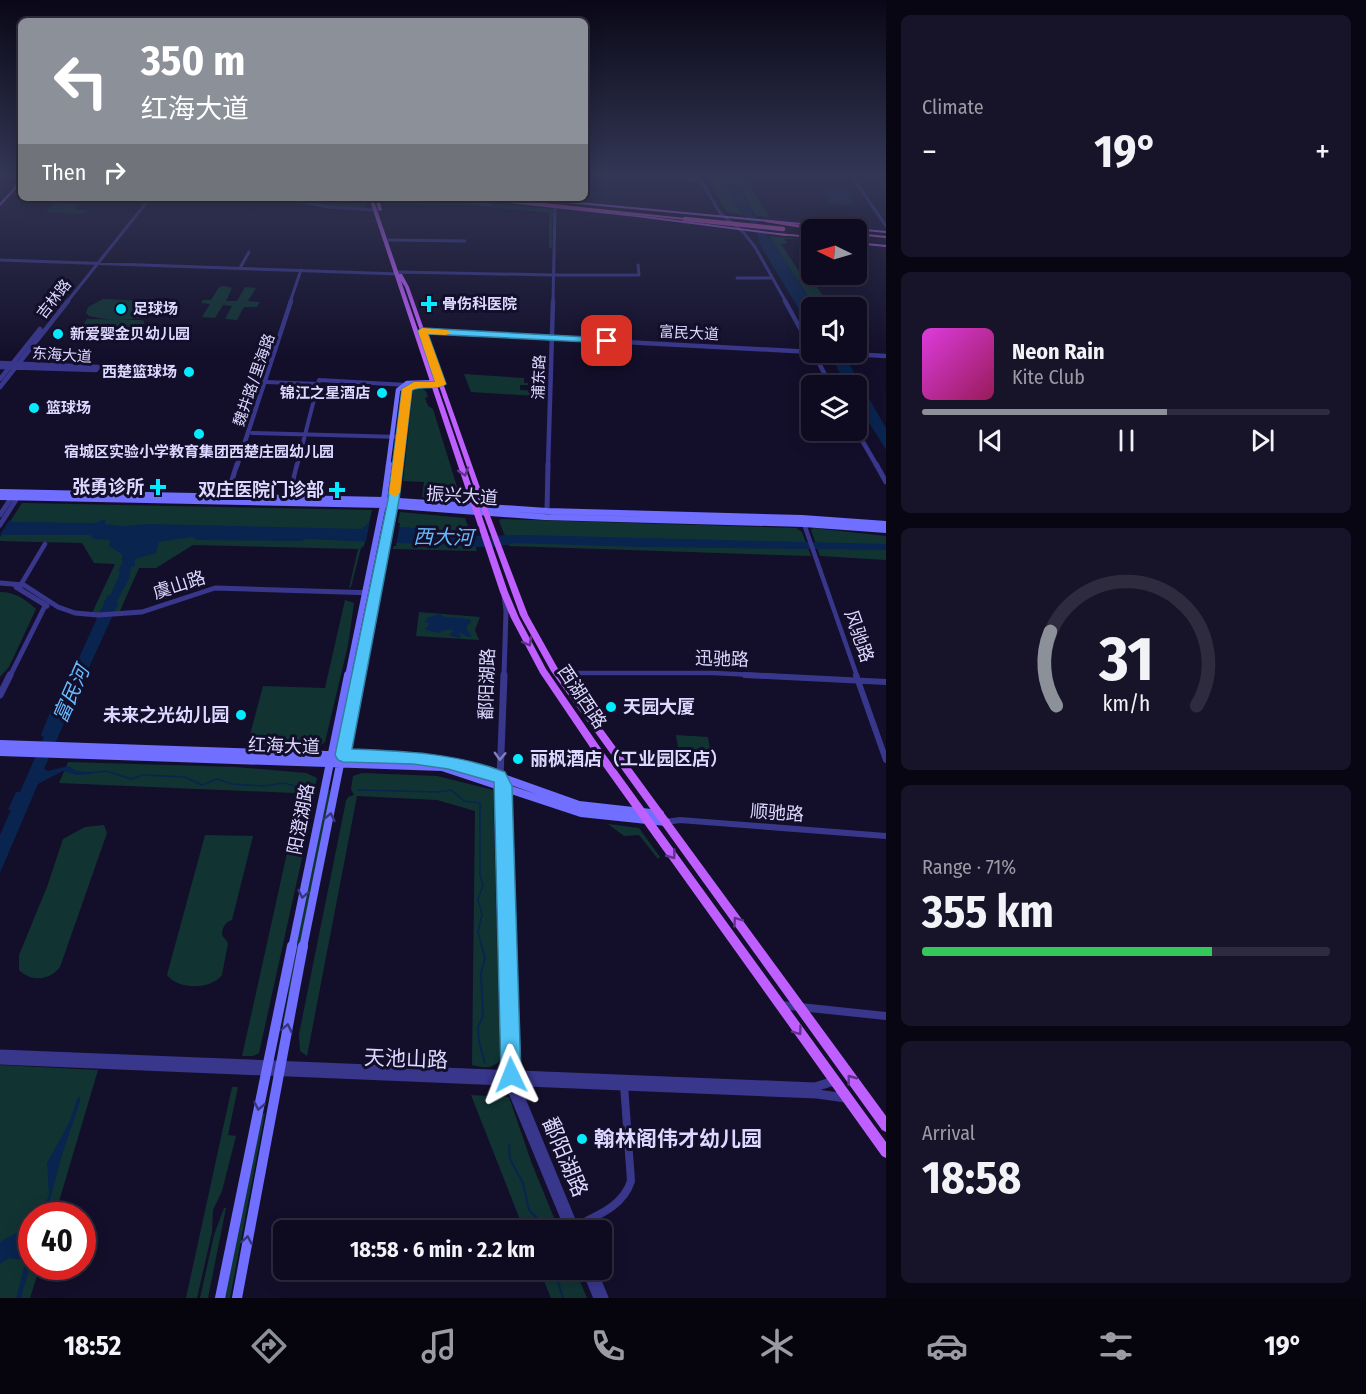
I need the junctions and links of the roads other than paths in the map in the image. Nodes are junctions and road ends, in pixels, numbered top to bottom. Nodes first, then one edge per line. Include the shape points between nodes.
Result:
1 (118, 236) edge
2 (387, 236) edge
3 (388, 236) edge
4 (554, 236) edge
5 (744, 236) edge
6 (867, 238) edge
7 (886, 239) edge
8 (389, 240) junction
9 (465, 241) dead end
10 (867, 241) edge
11 (886, 246) edge
12 (249, 252) dead end
13 (0, 259) edge
14 (97, 262) junction
15 (638, 265) dead end
16 (240, 267) junction
17 (301, 270) junction
18 (398, 273) junction
19 (553, 275) junction
20 (737, 278) dead end
21 (771, 278) junction
22 (422, 331) junction
23 (801, 332) edge
24 (552, 338) junction
25 (801, 351) edge
26 (867, 355) edge
27 (886, 356) edge
28 (0, 365) edge
29 (14, 366) junction
30 (0, 379) edge
31 (265, 382) junction
32 (437, 383) junction
33 (318, 384) junction
34 (402, 384) junction
35 (416, 385) junction
36 (0, 387) edge
37 (252, 433) dead end
38 (305, 434) junction
39 (392, 436) junction
40 (401, 436) junction
41 (862, 441) edge
42 (886, 482) edge
43 (0, 492) edge
44 (16, 495) junction
45 (227, 496) junction
46 (0, 497) edge
47 (289, 500) junction
48 (383, 502) junction
49 (393, 503) junction
50 (476, 510) junction
51 (485, 510) junction
52 (547, 511) junction
53 (3, 516) edge
54 (803, 521) junction
55 (886, 524) edge
56 (0, 525) edge
57 (886, 530) edge
58 (45, 544) dead end
59 (494, 549) junction
60 (378, 550) junction
61 (0, 585) edge
62 (20, 586) junction
63 (504, 592) junction
64 (364, 594) junction
65 (375, 595) junction
66 (45, 606) junction
67 (97, 617) junction
68 (557, 673) junction
69 (859, 681) junction
70 (886, 682) edge
71 (0, 695) edge
72 (0, 744) edge
73 (67, 750) junction
74 (0, 752) edge
75 (330, 759) junction
76 (342, 759) junction
77 (886, 760) edge
78 (501, 783) junction
79 (644, 817) junction
80 (663, 818) junction
81 (886, 836) edge
82 (779, 1005) junction
83 (798, 1007) junction
84 (886, 1016) edge
85 (0, 1054) edge
86 (0, 1060) edge
87 (266, 1069) junction
88 (278, 1069) junction
89 (510, 1078) junction
90 (834, 1081) junction
91 (624, 1083) junction
92 (846, 1098) junction
93 (886, 1126) edge
94 (886, 1152) edge
95 (568, 1220) edge
96 (588, 1220) edge
97 (591, 1280) edge
98 (597, 1280) edge
99 (220, 1298) edge
100 (237, 1298) edge
101 (598, 1298) edge
102 (604, 1298) edge

1 - 14 street, 吉林路
2 - 18 main road, 西湖西路
3 - 8 main road, 西湖西路
4 - 19 street, 浦东路
5 - 21 street
6 - 7 highway
8 - 9 street
8 - 18 main road, 西湖西路
10 - 11 main road
12 - 16 street
13 - 14 street
14 - 16 street
14 - 29 street, 吉林路
15 - 19 street via 640,275
16 - 17 street
16 - 18 street
17 - 18 street
17 - 31 street, 魏井路/里海路
18 - 19 street
18 - 22 main road, 西湖西路
18 - 32 main road, 西湖西路
19 - 24 street, 浦东路
20 - 21 street
21 - 23 street
22 - 24 street, 富民大道
22 - 32 main road, 西湖西路
24 - 25 street, 富民大道
24 - 52 street, 浦东路
26 - 27 street, 富民大道
28 - 29 street, 东海大道
29 - 29 street, 东海大道 via 96,370 98,368
29 - 30 street, 吉林路
29 - 36 street, 吉林路
31 - 33 street
31 - 45 street, 魏井路/里海路
32 - 34 main road
32 - 35 main road
32 -> 50 main road, 西湖西路
32 - 51 main road, 西湖西路
33 - 34 street via 319,380
33 - 38 street
34 - 35 street
34 - 39 main road, 阳澄湖路
35 - 40 main road, 阳澄湖路 via 407,389
37 - 38 street
38 - 39 street
38 - 47 street
39 - 40 street
39 - 48 main road, 阳澄湖路
40 - 49 main road, 阳澄湖路
41 - 42 street
43 - 44 main road, 振兴大道
44 - 45 main road, 振兴大道
44 - 46 main road, 振兴大道
44 - 47 main road, 振兴大道
44 - 53 street
45 - 47 main road, 振兴大道
47 - 48 main road, 振兴大道
48 - 49 main road, 振兴大道
48 - 60 main road, 阳澄湖路
49 - 50 main road, 振兴大道
49 - 60 main road, 阳澄湖路
50 - 51 main road, 振兴大道
50 - 59 main road, 西湖西路
51 - 52 main road, 振兴大道
51 - 54 main road, 振兴大道 via 545,517
51 - 59 main road, 西湖西路
52 - 54 main road, 振兴大道
53 - 56 street
54 - 55 main road, 振兴大道
54 - 57 main road, 振兴大道
54 - 69 street, 风驰路
58 - 62 street
59 - 63 main road, 西湖西路
59 - 68 main road, 西湖西路 via 524,615
60 - 64 main road, 阳澄湖路
60 - 65 main road, 阳澄湖路
61 - 62 street, 虞山路
62 - 66 street, 虞山路
62 - 67 street, 虞山路 via 58,607
63 -> 78 street, 鄱阳湖路
63 -> 79 main road, 西湖西路 via 543,671
64 - 65 street, 虞山路
64 - 67 street, 虞山路 via 210,591 162,609
64 - 75 main road, 阳澄湖路
65 - 76 main road, 阳澄湖路
66 - 67 street, 虞山路 via 70,615
66 - 71 street
68 - 69 street, 迅驰路 via 714,673
68 - 80 main road, 西湖西路
69 - 70 street, 迅驰路
69 - 77 street, 风驰路
72 - 73 main road, 红海大道
73 - 74 main road, 红海大道
73 - 75 main road, 红海大道
75 - 76 main road, 红海大道
75 -> 87 main road, 阳澄湖路
76 - 78 main road, 红海大道 via 442,767
88 -> 76 main road, 阳澄湖路
78 - 79 main road, 红海大道 via 581,813
78 - 89 street, 鄱阳湖路
79 - 80 main road, 红海大道
79 -> 82 main road, 西湖西路
80 - 81 street, 顺驰路
83 -> 80 main road, 西湖西路
82 - 83 street
82 -> 90 main road, 西湖西路
83 - 84 street
93 -> 83 main road, 西湖西路
85 - 87 street, 天池山路
86 - 87 street, 天池山路
87 - 88 street, 天池山路
87 -> 99 main road, 阳澄湖路
88 - 89 street, 天池山路
100 -> 88 main road, 阳澄湖路
89 - 91 street, 天池山路
89 - 95 street, 鄱阳湖路
90 - 91 street, 天池山路 via 815,1087
90 - 92 main road, 西湖西路
91 - 92 street, 天池山路
91 - 96 street via 631,1181 628,1194
92 - 94 main road, 西湖西路
97 - 101 street
98 - 102 street

